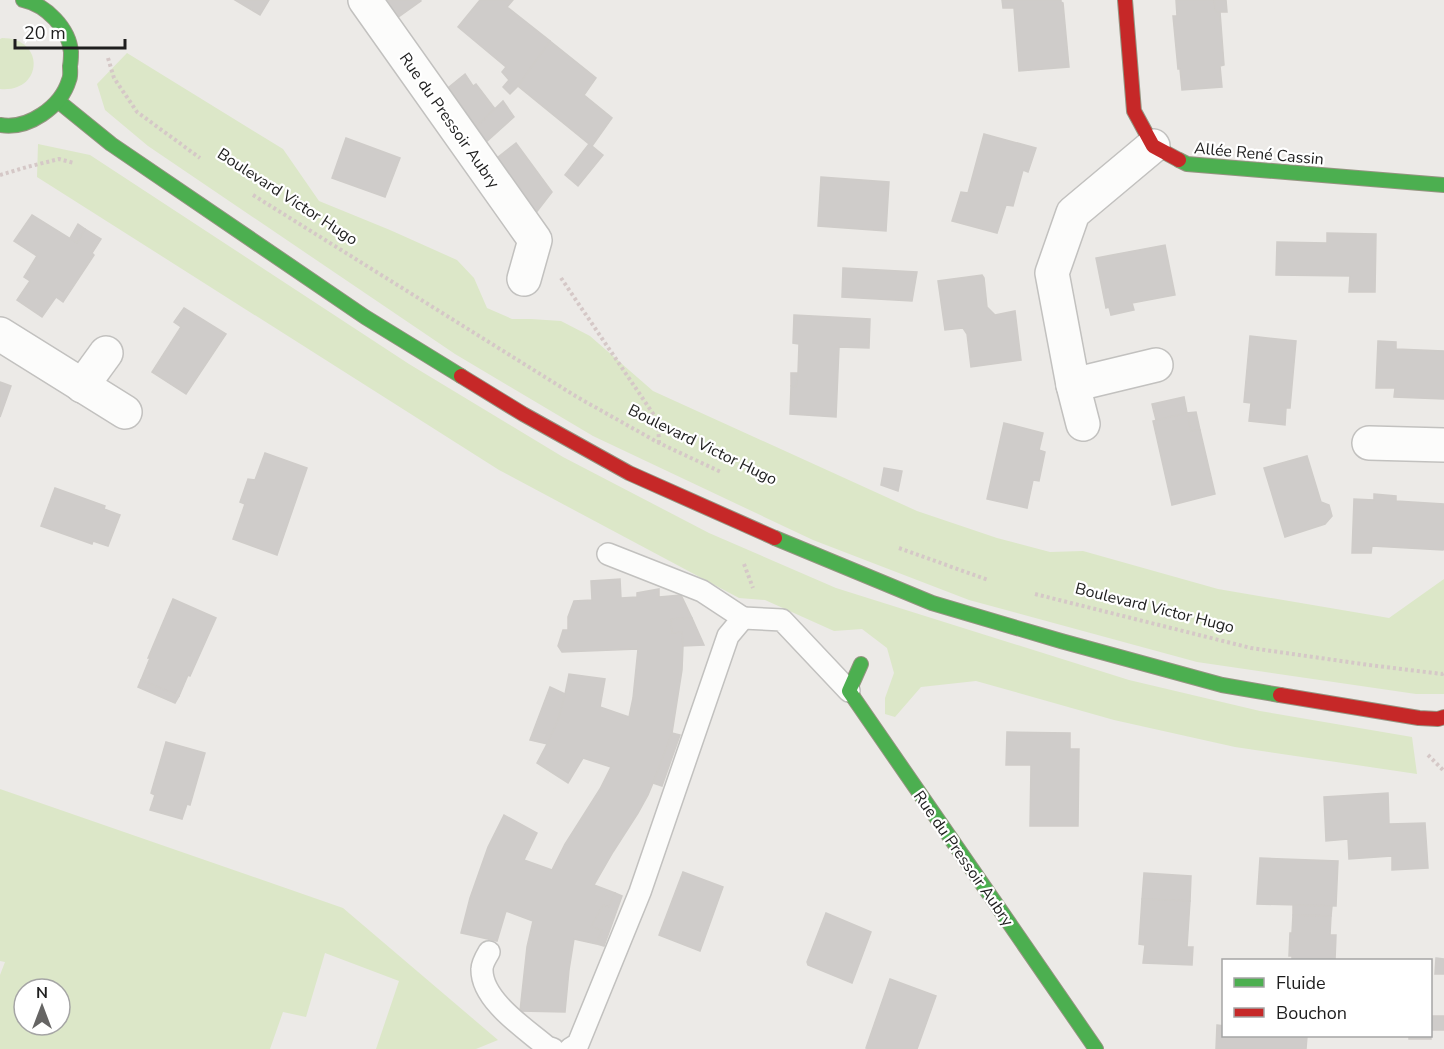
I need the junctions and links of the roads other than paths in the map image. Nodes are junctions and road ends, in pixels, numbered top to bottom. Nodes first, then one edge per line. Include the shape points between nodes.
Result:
1 (27, 0) edge
2 (364, 0) edge
3 (1125, 0) edge
4 (58, 101) junction
5 (0, 125) edge
6 (1154, 146) junction
7 (1444, 185) edge
8 (524, 279) dead end
9 (0, 334) edge
10 (106, 353) dead end
11 (1156, 365) dead end
12 (1073, 385) junction
13 (82, 386) junction
14 (124, 412) dead end
15 (1083, 423) dead end
16 (1369, 443) dead end
17 (1444, 445) edge
18 (608, 554) dead end
19 (743, 618) junction
20 (861, 664) dead end
21 (849, 691) junction
22 (1442, 719) edge
23 (489, 952) dead end
24 (553, 1049) edge
25 (570, 1049) edge
26 (1096, 1049) edge

1 - 4 main road via 47,10 64,30 71,50 70,79
2 - 8 street, Rue du Pressoir Aubry via 535,240
3 - 6 main road via 1134,111
4 - 5 main road via 32,121
4 - 22 main road via 111,144 365,317 523,414 629,473 732,519 932,603 1060,642 1222,685
6 - 7 main road, Allée René Cassin via 1187,164
6 - 12 street via 1073,213 1052,273
9 - 13 street
10 - 13 street
11 - 12 street
12 - 15 street
13 - 14 street
16 - 17 street
18 - 19 lane via 702,591
19 - 21 lane via 782,620
19 - 25 lane via 728,636 640,892 579,1044
20 - 21 main road
21 - 26 main road, Rue du Pressoir Aubry
23 - 24 lane via 482,967 488,990 498,1005

